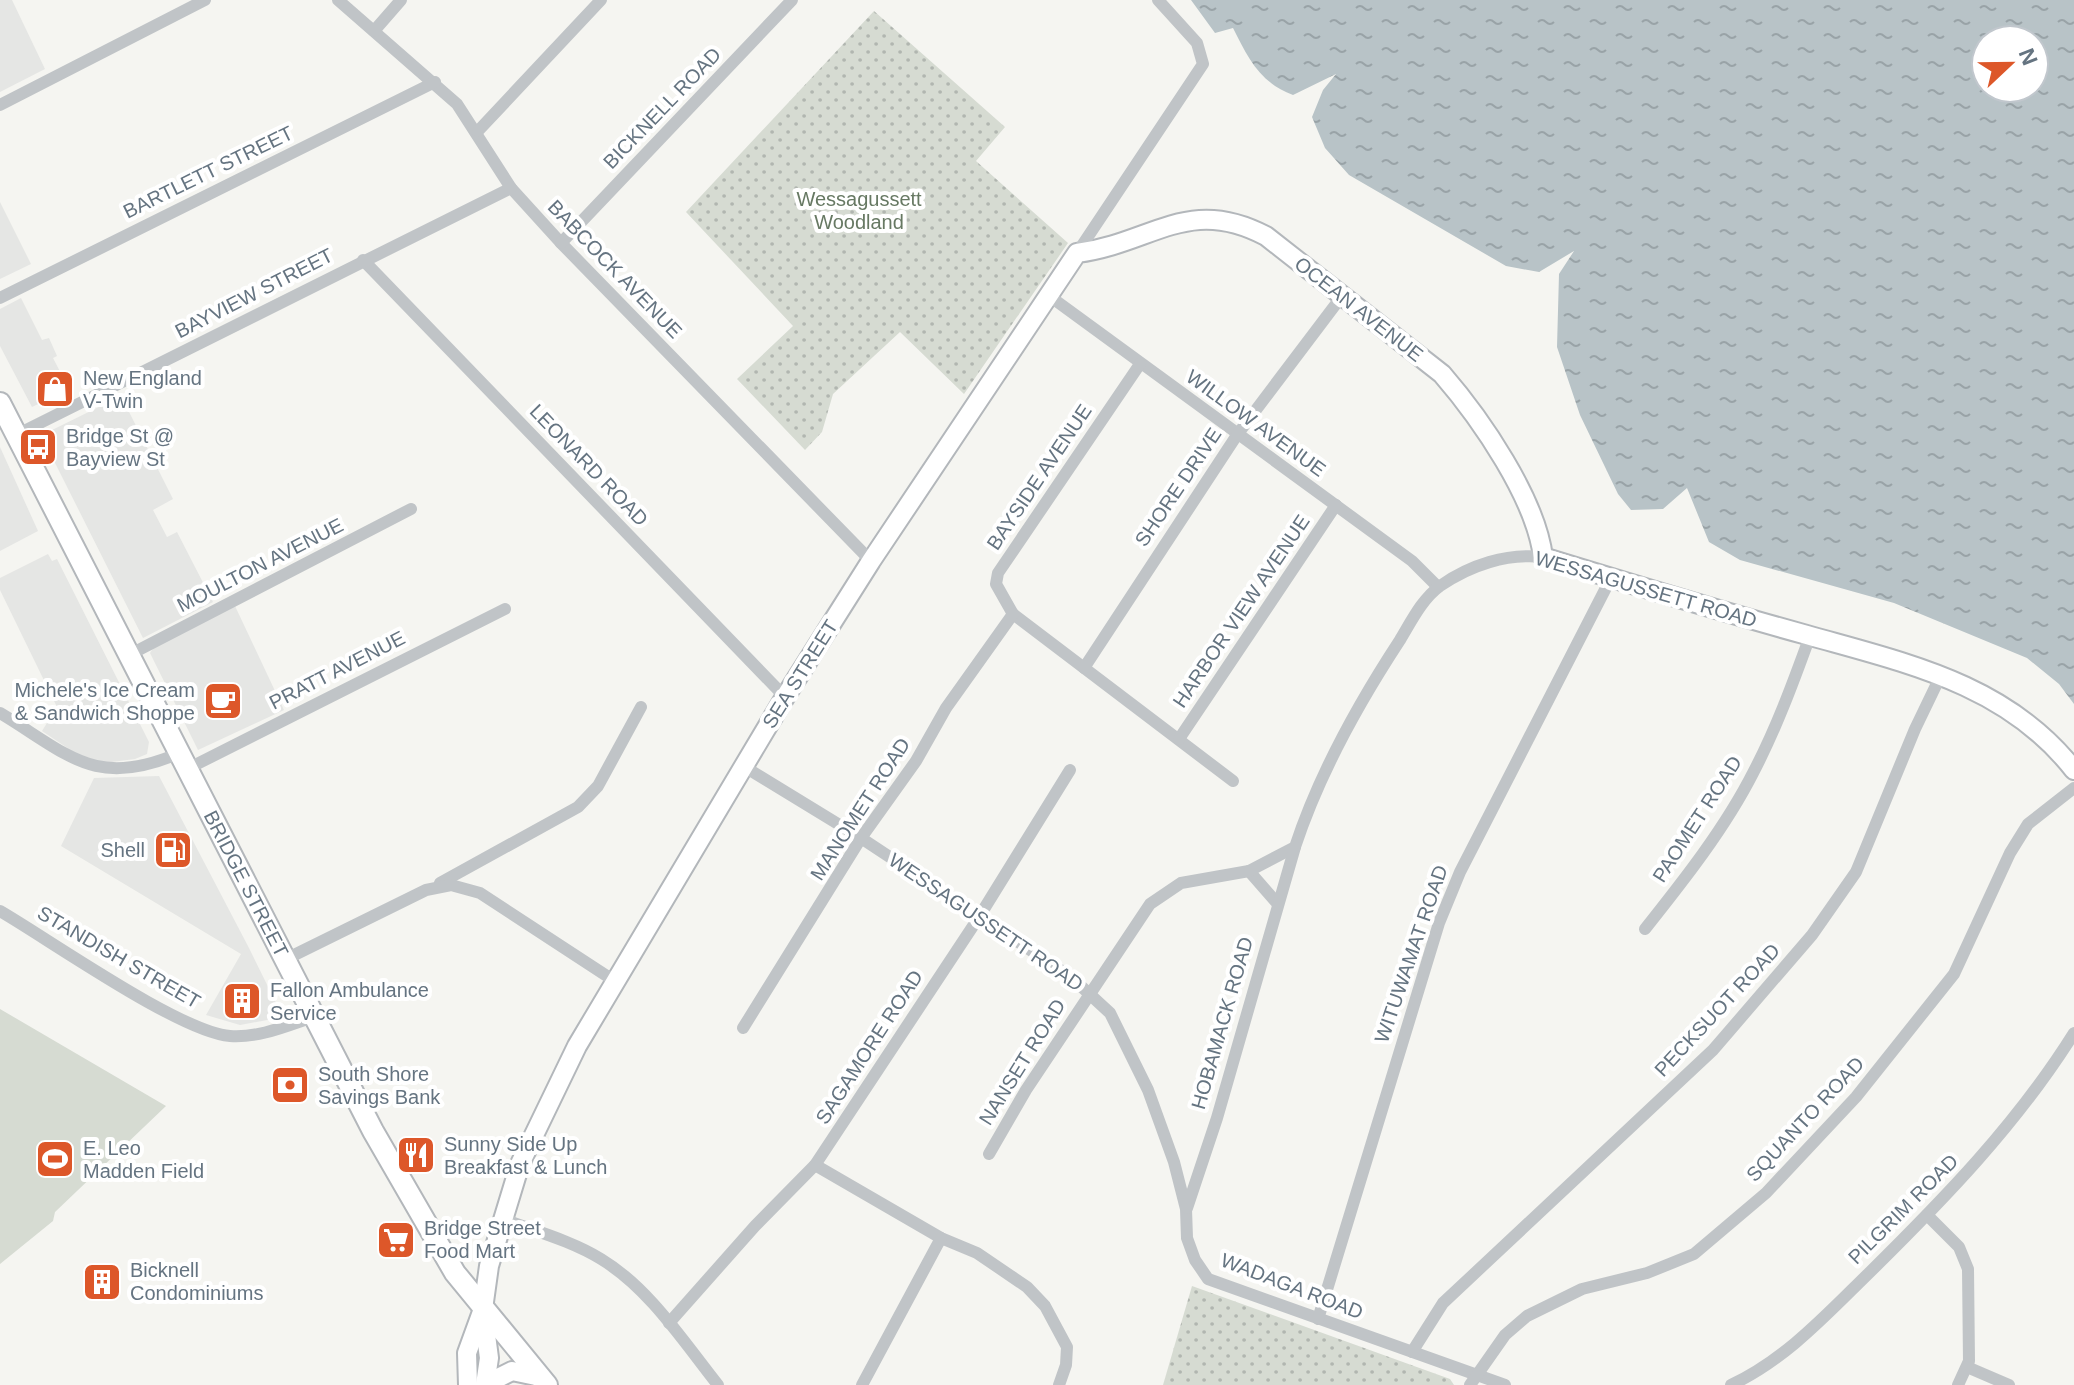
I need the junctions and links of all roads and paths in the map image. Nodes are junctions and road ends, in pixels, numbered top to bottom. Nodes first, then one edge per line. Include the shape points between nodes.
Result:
1 (205, 0) edge
2 (338, 0) edge
3 (401, 0) edge
4 (601, 0) edge
5 (792, 0) edge
6 (1158, 0) edge
7 (374, 31) junction
8 (435, 82) junction
9 (0, 105) edge
10 (478, 131) junction
11 (511, 188) junction
12 (561, 243) junction
13 (1077, 253) junction
14 (363, 260) junction
15 (1048, 295) junction
16 (1342, 296) junction
17 (0, 298) edge
18 (1140, 364) junction
19 (0, 403) edge
20 (16, 435) junction
21 (1237, 435) junction
22 (1336, 505) junction
23 (411, 509) dead end
24 (1543, 557) junction
25 (871, 561) junction
26 (1611, 578) junction
27 (1438, 587) junction
28 (505, 609) dead end
29 (1013, 614) junction
30 (1810, 636) junction
31 (127, 656) junction
32 (1084, 668) junction
33 (1941, 675) junction
34 (785, 697) junction
35 (641, 707) dead end
36 (0, 713) edge
37 (1179, 739) junction
38 (182, 761) junction
39 (743, 766) junction
40 (1070, 770) dead end
41 (2074, 770) edge
42 (1233, 781) dead end
43 (2074, 788) edge
44 (861, 838) junction
45 (1295, 847) junction
46 (1249, 871) junction
47 (434, 887) junction
48 (1277, 903) junction
49 (0, 911) edge
50 (979, 917) junction
51 (1645, 929) dead end
52 (284, 960) junction
53 (613, 980) junction
54 (1090, 992) junction
55 (313, 1017) junction
56 (743, 1028) dead end
57 (2074, 1033) edge
58 (989, 1154) dead end
59 (815, 1165) junction
60 (1186, 1209) junction
61 (1927, 1215) junction
62 (503, 1219) junction
63 (941, 1238) junction
64 (483, 1309) junction
65 (1318, 1319) junction
66 (669, 1323) junction
67 (1412, 1352) junction
68 (1967, 1367) junction
69 (1472, 1380) edge
70 (544, 1381) edge
71 (480, 1385) edge
72 (718, 1385) edge
73 (862, 1385) edge
74 (1059, 1385) edge
75 (1505, 1385) edge
76 (1731, 1385) edge
77 (1958, 1385) edge
78 (2009, 1385) edge

1 - 9 street
2 - 7 street, BABCOCK AVENUE
3 - 7 street
4 - 10 street
5 - 12 street, BICKNELL ROAD
6 - 13 street, SEA STREET via 1201,51 1203,64
7 - 8 street, BABCOCK AVENUE
8 - 10 street, BABCOCK AVENUE
8 - 17 street, BARTLETT STREET
10 - 11 street, BABCOCK AVENUE
11 - 12 street, BABCOCK AVENUE
11 - 14 street, BAYVIEW STREET
12 - 25 street, BABCOCK AVENUE
13 - 15 street, SEA STREET
13 - 16 street, OCEAN AVENUE via 1111,247 1181,221 1224,218 1266,236
14 - 20 street, BAYVIEW STREET
14 - 34 street, LEONARD ROAD
15 - 18 street, WILLOW AVENUE
15 - 25 street, SEA STREET
16 - 21 street, SHORE DRIVE
16 - 24 street, OCEAN AVENUE via 1442,374 1461,396 1532,509
18 - 21 street, WILLOW AVENUE
18 - 29 street, BAYSIDE AVENUE via 998,573 999,594
19 - 20 main road, BRIDGE STREET
20 - 31 main road, BRIDGE STREET
21 - 22 street, WILLOW AVENUE
21 - 32 street, SHORE DRIVE
22 - 27 street, WILLOW AVENUE
22 - 37 street, HARBOR VIEW AVENUE
23 - 31 street, MOULTON AVENUE
24 - 26 street, WESSAGUSSETT ROAD
24 - 27 street, WESSAGUSSETT ROAD via 1501,558
25 - 34 street, SEA STREET
26 - 30 street, WESSAGUSSETT ROAD
26 - 65 street, WITUWAMAT ROAD via 1439,923
27 - 45 street, WESSAGUSSETT ROAD via 1378,674 1309,804
28 - 38 street, PRATT AVENUE
29 - 32 street
29 - 44 street, MANOMET ROAD
30 - 33 street, WESSAGUSSETT ROAD
30 - 51 street, PAOMET ROAD via 1753,774 1713,839
31 - 38 main road, BRIDGE STREET
32 - 37 street
33 - 41 street, WESSAGUSSETT ROAD via 2013,711
33 - 67 street, PECKSUOT ROAD via 1856,872 1812,935 1713,1050 1443,1303
34 - 39 street, SEA STREET
35 - 47 street via 598,786 578,807
36 - 38 street, PRATT AVENUE via 98,769
37 - 42 street
38 - 52 main road, BRIDGE STREET
39 - 44 street, WESSAGUSSETT ROAD
39 - 53 street, SEA STREET
40 - 50 street, SAGAMORE ROAD
43 - 69 street, SQUANTO ROAD via 2028,824 1954,974 1856,1097 1766,1193 1694,1254 1647,1273 1582,1289 1527,1316 1505,1335
44 - 50 street, WESSAGUSSETT ROAD
44 - 56 street, MANOMET ROAD
45 - 46 street, WESSAGUSSETT ROAD
45 - 48 street, HOBAMACK ROAD
46 - 48 street
46 - 54 street, WESSAGUSSETT ROAD via 1198,879 1163,893 1140,916
47 - 52 street
47 - 53 street via 465,886 480,893
48 - 60 street, HOBAMACK ROAD
49 - 55 street, STANDISH STREET via 158,1006 216,1034 249,1036
50 - 54 street, WESSAGUSSETT ROAD
50 - 59 street, SAGAMORE ROAD
52 - 55 main road, BRIDGE STREET
53 - 62 street, SEA STREET via 526,1146
54 - 58 street, NANSET ROAD
54 - 60 street, WADAGA ROAD via 1110,1013 1131,1050 1174,1162
55 - 64 main road, BRIDGE STREET via 455,1273
57 - 61 street, PILGRIM ROAD via 2008,1126
59 - 63 street
59 - 66 street, SAGAMORE ROAD
60 - 65 street, WADAGA ROAD via 1187,1238 1208,1279
61 - 68 street via 1966,1261
61 - 76 street, PILGRIM ROAD via 1804,1336
62 - 64 street, SEA STREET
62 - 66 street via 616,1268
63 - 73 street
63 - 74 street via 977,1253 1045,1306 1067,1347
64 - 70 main road, BRIDGE STREET
64 - 71 street, SEA STREET via 467,1353
65 - 67 street, WADAGA ROAD
66 - 72 street
67 - 69 street, WADAGA ROAD
68 - 77 street
68 - 78 street
69 - 75 street
70 - 71 street via 512,1371

